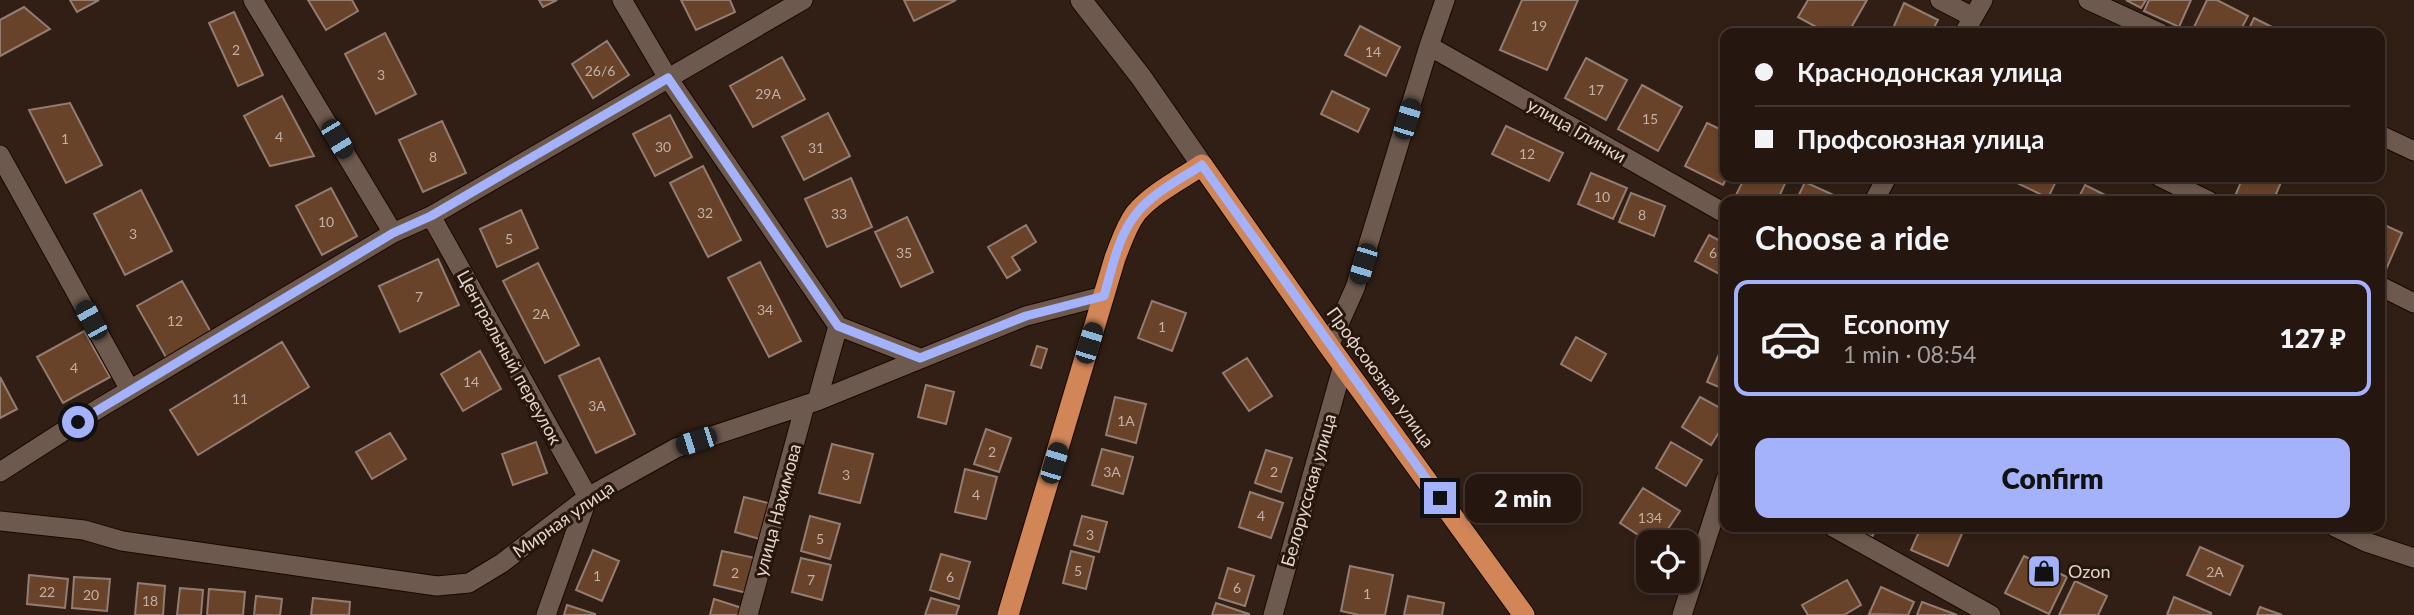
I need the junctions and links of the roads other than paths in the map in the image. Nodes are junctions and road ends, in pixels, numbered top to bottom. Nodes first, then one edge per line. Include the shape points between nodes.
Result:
1 (253, 0) edge
2 (622, 0) edge
3 (803, 0) edge
4 (1082, 0) edge
5 (1445, 0) edge
6 (1940, 0) edge
7 (2088, 0) edge
8 (1973, 17) edge
9 (2149, 28) edge
10 (1429, 46) junction
11 (668, 78) junction
12 (2385, 137) edge
13 (2414, 151) edge
14 (0, 155) edge
15 (1202, 165) junction
16 (2170, 182) edge
17 (2199, 196) edge
18 (1720, 211) edge
19 (431, 216) junction
20 (393, 233) junction
21 (2385, 288) edge
22 (1104, 296) junction
23 (2414, 303) edge
24 (838, 326) junction
25 (1329, 346) junction
26 (920, 358) junction
27 (1343, 365) junction
28 (130, 390) junction
29 (811, 403) junction
30 (0, 472) edge
31 (589, 497) junction
32 (1720, 498) edge
33 (0, 520) edge
34 (1842, 532) edge
35 (2345, 532) edge
36 (2414, 558) edge
37 (546, 615) edge
38 (748, 615) edge
39 (1008, 615) edge
40 (1273, 615) edge
41 (1524, 615) edge
42 (1682, 615) edge
43 (1991, 615) edge

1 - 20 street
2 - 11 street
3 - 11 street
4 - 15 street
5 - 10 street
6 - 8 street
7 - 9 street
10 - 18 street, улица Глинки
10 - 25 street via 1355,288
11 - 19 street
11 - 24 street
12 - 13 street
14 - 28 street
15 - 22 highway via 1136,214 1115,258
15 - 25 highway, Профсоюзная улица
16 - 17 street
19 - 20 street
19 - 31 street, Центральный переулок
20 - 28 street
21 - 23 street
22 - 26 street, Мирная улица via 1026,316
22 - 39 highway
24 - 26 street
24 - 29 street, улица Нахимова
25 - 27 highway, Профсоюзная улица
26 - 29 street, Мирная улица
27 - 40 street, Белорусская улица
27 - 41 highway, Профсоюзная улица
28 - 30 street
29 - 31 street, Мирная улица via 676,447
29 - 38 street, улица Нахимова
31 - 33 street, Мирная улица via 469,583 437,586
31 - 37 street
32 - 42 street
34 - 43 street
35 - 36 street

